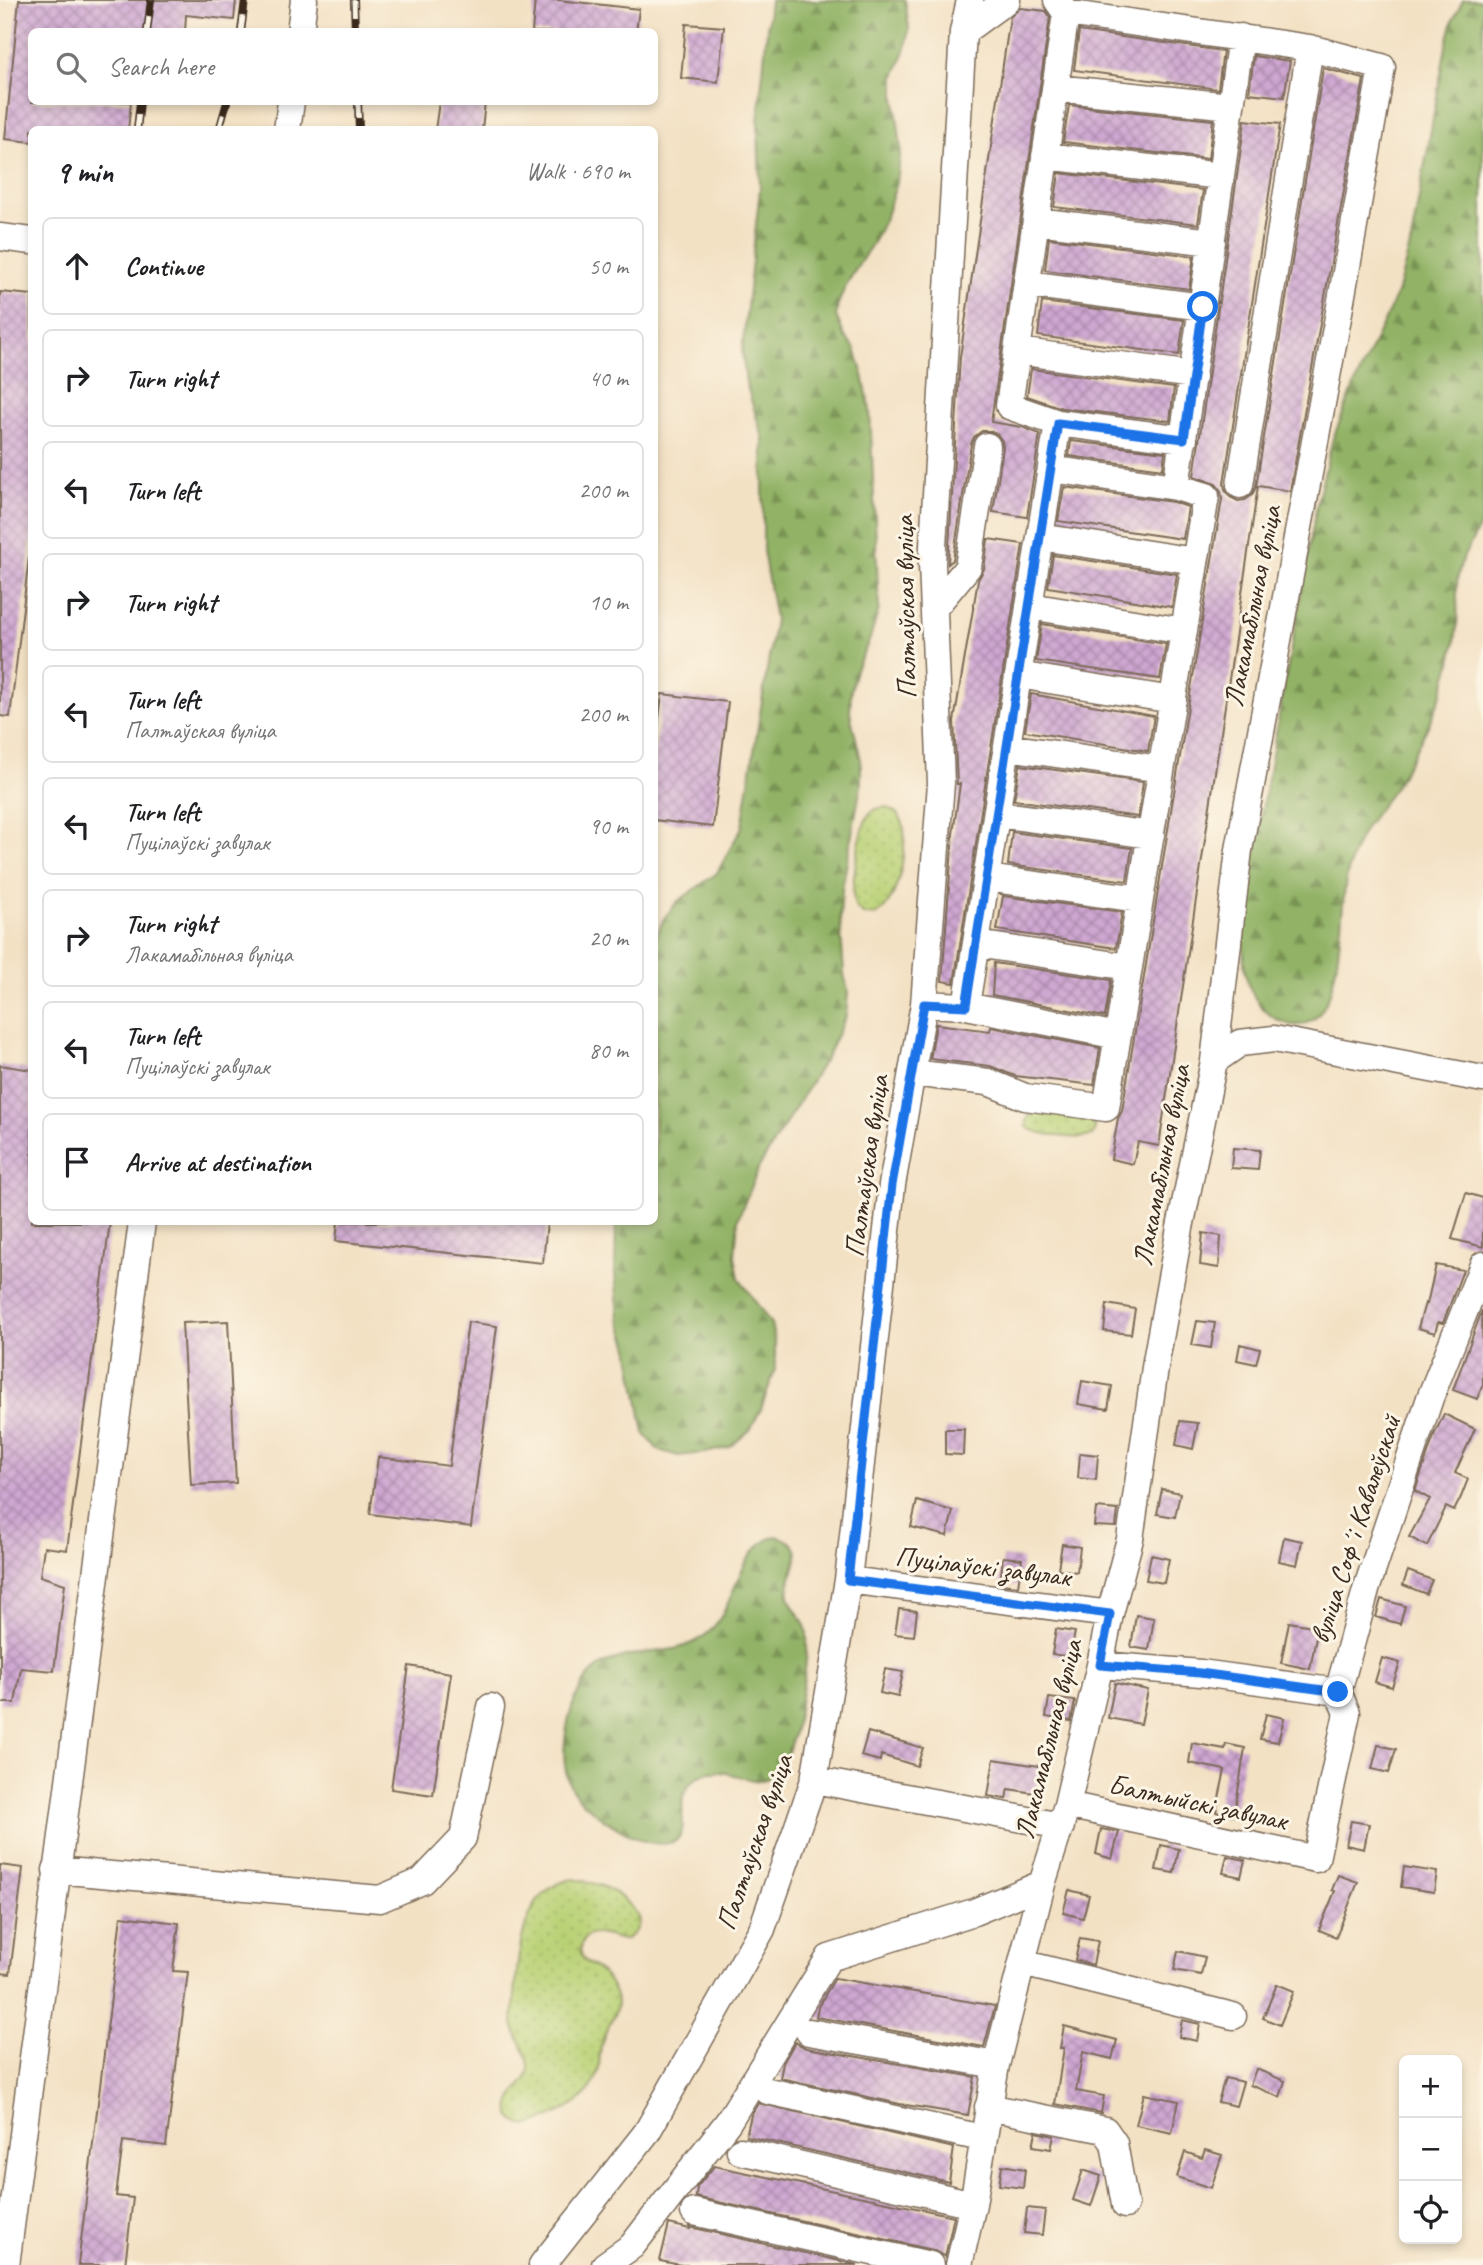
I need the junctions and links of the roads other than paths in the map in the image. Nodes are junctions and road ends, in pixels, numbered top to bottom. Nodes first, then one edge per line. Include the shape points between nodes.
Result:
1 (304, 0) edge
2 (970, 0) edge
3 (1007, 0) edge
4 (1061, 7) edge
5 (300, 28) edge
6 (964, 32) junction
7 (1241, 37) junction
8 (1310, 48) junction
9 (1055, 88) junction
10 (291, 105) edge
11 (1231, 106) junction
12 (288, 126) edge
13 (1045, 156) junction
14 (1221, 176) junction
15 (1036, 221) junction
16 (0, 237) edge
17 (28, 240) edge
18 (1212, 242) junction
19 (1027, 284) junction
20 (1203, 307) junction
21 (1017, 351) junction
22 (1193, 375) junction
23 (1058, 423) junction
24 (1184, 439) junction
25 (987, 446) dead end
26 (1051, 469) junction
27 (1240, 485) dead end
28 (1177, 487) junction
29 (1040, 537) junction
30 (1195, 561) junction
31 (1029, 606) junction
32 (934, 608) junction
33 (1184, 631) junction
34 (1018, 675) junction
35 (1173, 700) junction
36 (1007, 747) junction
37 (1161, 769) junction
38 (996, 814) junction
39 (1151, 835) junction
40 (986, 878) junction
41 (1140, 899) junction
42 (976, 944) junction
43 (1129, 967) junction
44 (924, 1004) junction
45 (966, 1006) junction
46 (1118, 1036) junction
47 (1214, 1062) junction
48 (912, 1073) junction
49 (1483, 1079) edge
50 (142, 1225) edge
51 (1483, 1265) edge
52 (848, 1580) junction
53 (1110, 1614) junction
54 (1100, 1665) junction
55 (1338, 1692) junction
56 (491, 1707) dead end
57 (814, 1780) junction
58 (1064, 1816) junction
59 (1316, 1859) joint
60 (56, 1870) junction
61 (1042, 1884) junction
62 (1022, 1963) junction
63 (1233, 2016) dead end
64 (809, 2032) dead end
65 (996, 2065) junction
66 (768, 2091) dead end
67 (988, 2107) junction
68 (982, 2137) junction
69 (740, 2151) dead end
70 (972, 2204) junction
71 (1125, 2205) dead end
72 (694, 2212) dead end
73 (6, 2265) edge
74 (542, 2265) edge
75 (605, 2265) edge
76 (930, 2265) edge
77 (959, 2265) edge

1 - 5 street
2 - 6 street, Палтаўская вуліца
3 - 6 street
4 - 7 street
4 - 9 street
6 - 32 street, Палтаўская вуліца via 932,564
7 - 8 street
7 - 11 street
8 - 27 street
8 - 47 street, Лакамабільная вуліца via 1382,67 1239,850
9 - 11 street
9 - 13 street
10 - 12 street
11 - 14 street
13 - 14 street
13 - 15 street
14 - 18 street
15 - 18 street
15 - 19 street
16 - 17 street
18 - 20 street
19 - 20 street
19 - 21 street
20 - 22 street
21 - 22 street
21 - 23 street via 1009,406
22 - 24 street
23 - 24 street
23 - 26 street
24 - 28 street
25 - 32 street via 968,567
26 - 28 street
26 - 29 street
28 - 30 street via 1206,496
29 - 30 street
29 - 31 street
30 - 33 street
31 - 33 street
31 - 34 street
32 - 44 street, Палтаўская вуліца via 941,783
33 - 35 street
34 - 35 street
34 - 36 street
35 - 37 street
36 - 37 street
36 - 38 street
37 - 39 street
38 - 39 street
38 - 40 street
39 - 41 street
40 - 41 street
40 - 42 street
41 - 43 street
42 - 43 street
42 - 45 street
43 - 46 street
44 - 45 street
44 - 48 street, Палтаўская вуліца
45 - 46 street
46 - 48 street via 1106,1108 1025,1097 988,1082
47 - 49 street via 1240,1043 1274,1039
47 - 53 street, Лакамабільная вуліца via 1156,1361 1130,1539
48 - 52 street, Палтаўская вуліца via 892,1185
50 - 60 street
51 - 55 street, вуліца Софʼі Кавалеўскай via 1430,1398 1366,1590
52 - 53 street, Пуцілаўскі завулак
52 - 57 street, Палтаўская вуліца
53 - 54 street, Лакамабільная вуліца
54 - 55 street
54 - 58 street, Лакамабільная вуліца
55 - 59 street, вуліца Софʼі Кавалеўскай via 1347,1713
56 - 60 street via 463,1838 422,1881 380,1899
57 - 58 street, Балтыйскі завулак
57 - 74 street, Палтаўская вуліца via 762,1929 647,2132
58 - 59 street, Балтыйскі завулак
58 - 61 street, Лакамабільная вуліца
60 - 73 street
61 - 62 street, Лакамабільная вуліца
61 - 75 street via 974,1912 829,1958 728,2122 632,2246
62 - 63 street
62 - 65 street, Лакамабільная вуліца
64 - 65 street
65 - 67 street, Лакамабільная вуліца
66 - 68 street
67 - 68 street, Лакамабільная вуліца
67 - 71 street via 1105,2130 1114,2143
68 - 70 street, Лакамабільная вуліца
69 - 70 street
70 - 77 street, Лакамабільная вуліца
72 - 76 street

